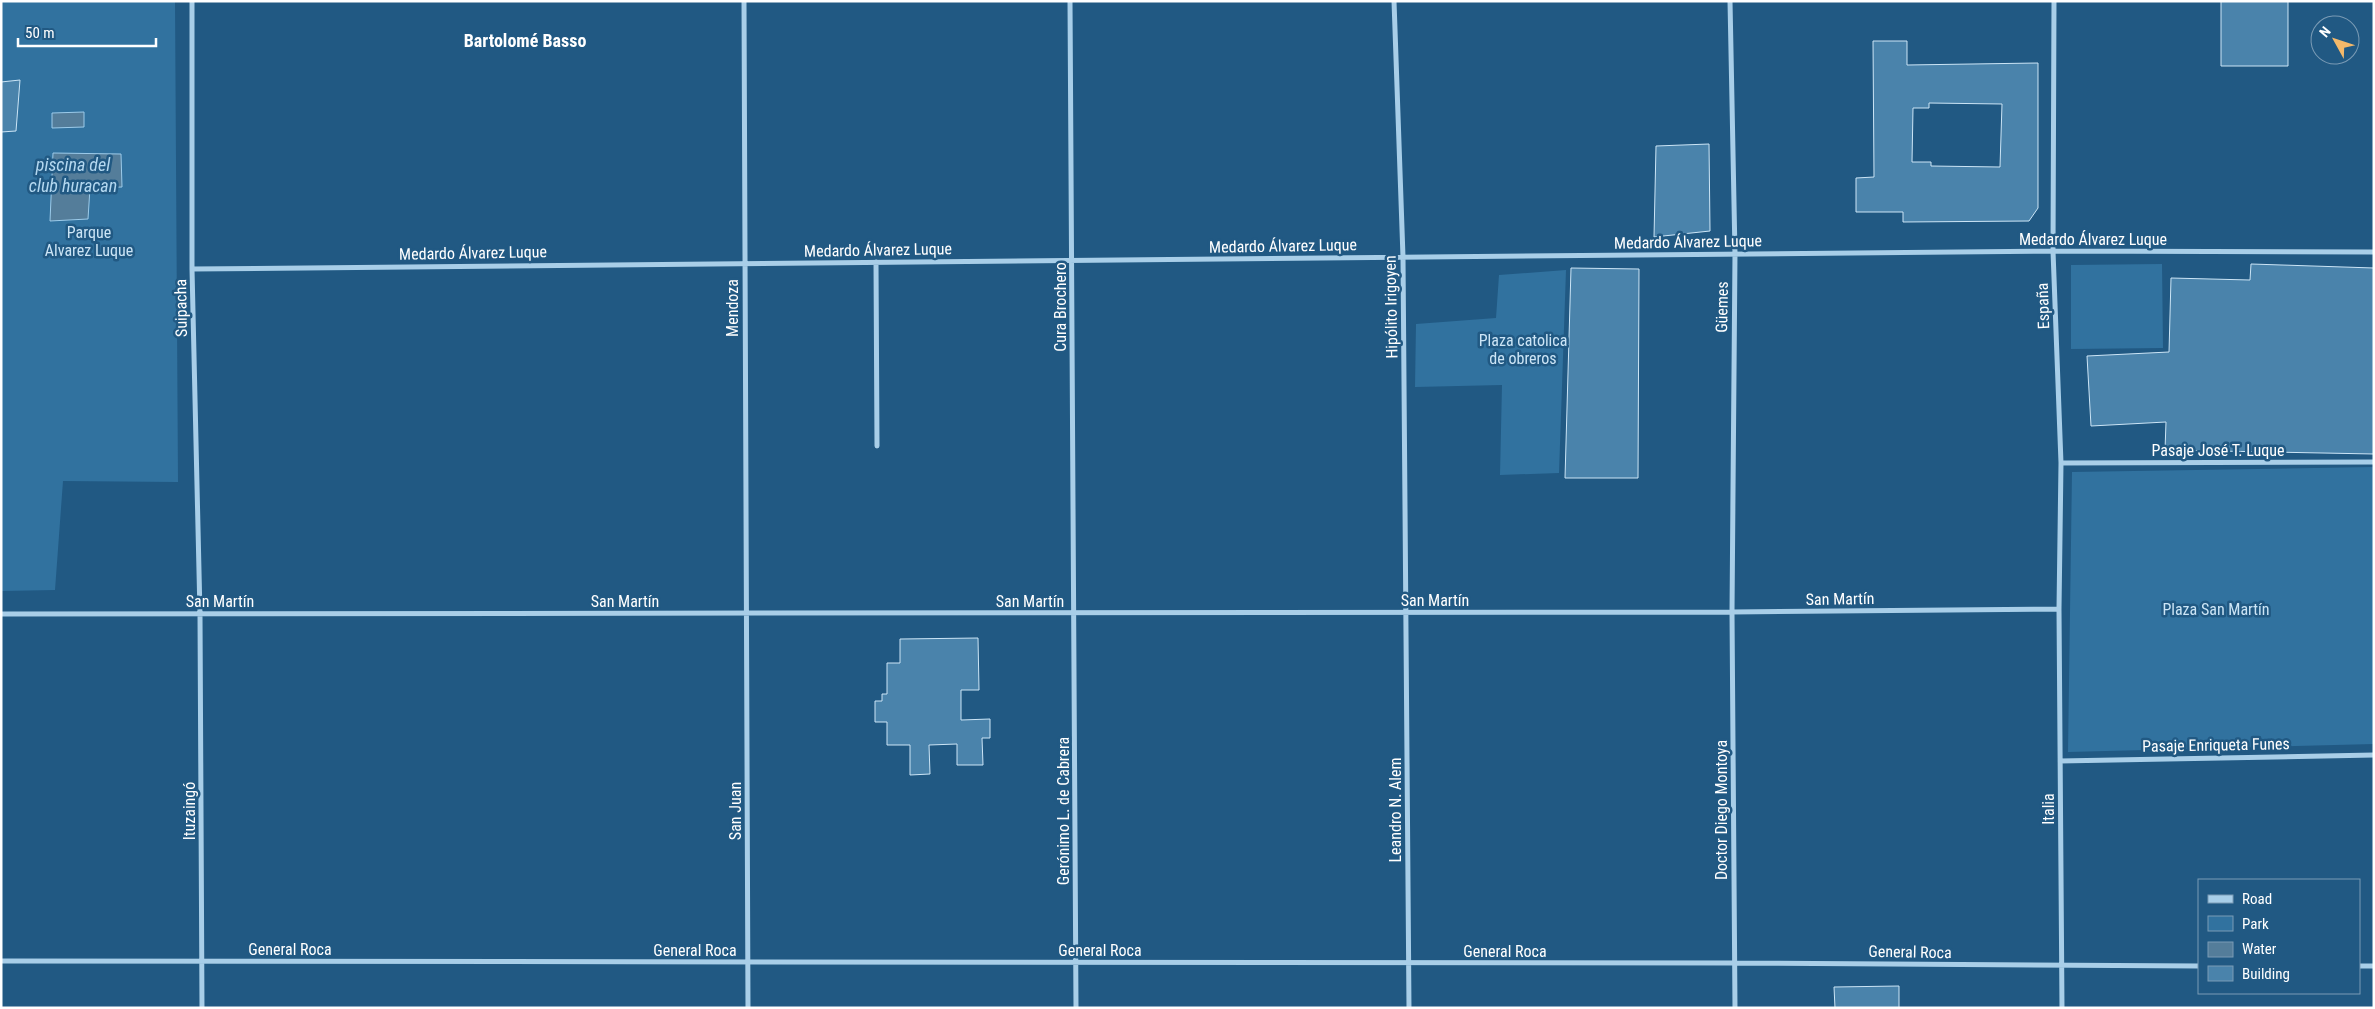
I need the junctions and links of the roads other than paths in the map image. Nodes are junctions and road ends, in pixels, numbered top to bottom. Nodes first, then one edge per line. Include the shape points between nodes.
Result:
1 (192, 1) edge
2 (744, 1) edge
3 (1070, 1) edge
4 (1394, 1) edge
5 (1730, 1) edge
6 (2054, 1) edge
7 (2053, 251) junction
8 (2374, 252) edge
9 (1736, 254) junction
10 (1403, 257) junction
11 (1072, 260) junction
12 (876, 262) junction
13 (745, 263) junction
14 (192, 268) junction
15 (877, 446) dead end
16 (2374, 462) edge
17 (2062, 463) junction
18 (2059, 609) junction
19 (1732, 612) junction
20 (1074, 613) junction
21 (1406, 613) junction
22 (1, 614) edge
23 (200, 614) junction
24 (746, 614) junction
25 (2374, 755) edge
26 (2060, 761) junction
27 (1, 961) edge
28 (202, 961) junction
29 (748, 962) junction
30 (1076, 963) junction
31 (1408, 963) junction
32 (1734, 963) junction
33 (2061, 966) junction
34 (2198, 966) edge
35 (2360, 966) edge
36 (2374, 966) edge
37 (202, 1008) edge
38 (748, 1008) edge
39 (1076, 1008) edge
40 (1409, 1008) edge
41 (1735, 1008) edge
42 (2062, 1008) edge

1 - 14 street, Suipacha
2 - 13 street, Mendoza
3 - 11 street, Cura Brochero
4 - 10 street, Hipólito Irigoyen
5 - 9 street, Güemes
6 - 7 street, España
7 - 8 street, Medardo Álvarez Luque
7 - 9 street, Medardo Álvarez Luque
7 - 17 street, España
9 - 10 street, Medardo Álvarez Luque
9 - 19 street, Güemes
10 - 11 street, Medardo Álvarez Luque
10 - 21 street, Hipólito Irigoyen
11 - 12 street, Medardo Álvarez Luque
11 - 20 street, Cura Brochero
12 - 13 street, Medardo Álvarez Luque
12 - 15 street
13 - 14 street, Medardo Álvarez Luque
13 - 24 street, Mendoza
14 - 23 street, Suipacha
16 - 17 street, Pasaje José T. Luque
17 - 18 street, España
18 - 19 street, San Martín
18 - 26 street, Italia
19 - 21 street, San Martín
19 - 32 street, Doctor Diego Montoya
20 - 21 street, San Martín
20 - 24 street, San Martín
20 - 30 street, Gerónimo L. de Cabrera
21 - 31 street, Leandro N. Alem
22 - 23 street, San Martín
23 - 24 street, San Martín
23 - 28 street, Ituzaingó
24 - 29 street, San Juan
25 - 26 street, Pasaje Enriqueta Funes
26 - 33 street, Italia
27 - 28 street, General Roca
28 - 29 street, General Roca
28 - 37 street, Ituzaingó
29 - 30 street, General Roca
29 - 38 street, San Juan
30 - 31 street, General Roca
30 - 39 street, Gerónimo L. de Cabrera
31 - 32 street, General Roca
31 - 40 street, Leandro N. Alem
32 - 33 street, General Roca
32 - 41 street, Doctor Diego Montoya
33 - 34 street, General Roca
33 - 42 street, Italia
35 - 36 street

